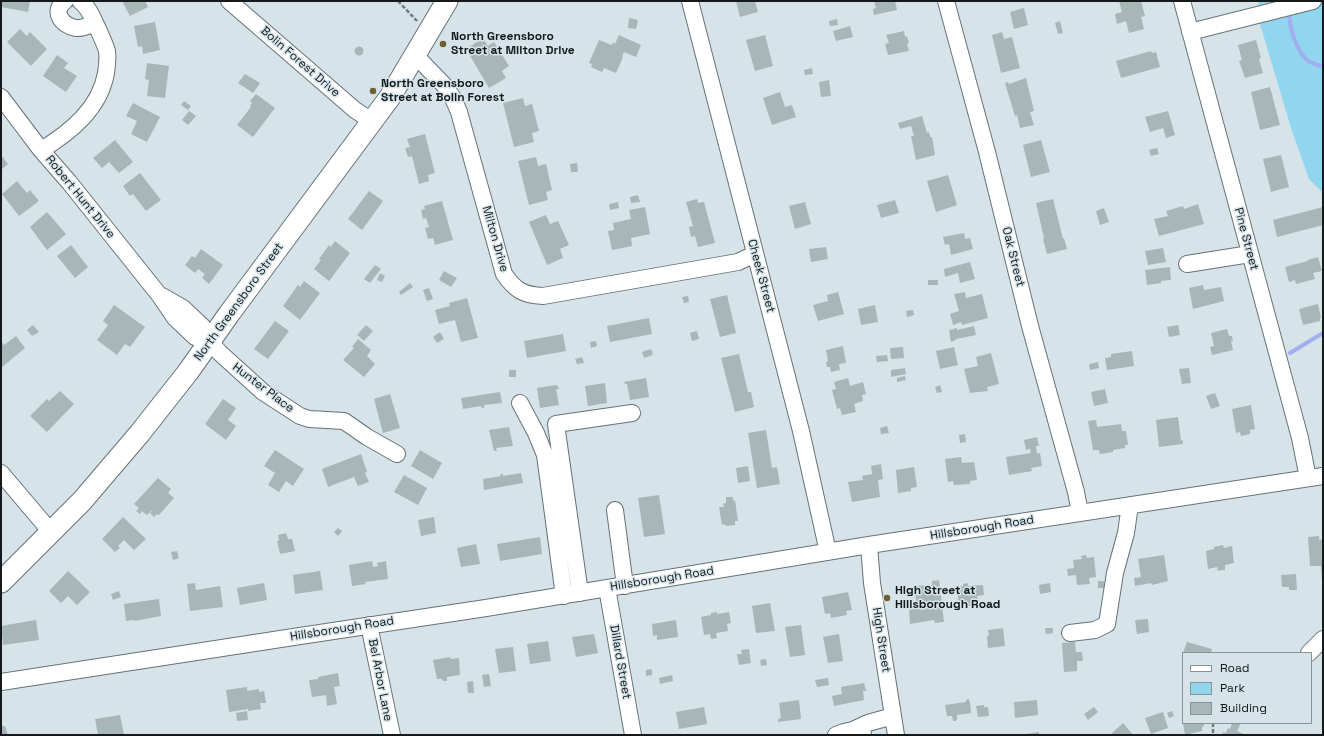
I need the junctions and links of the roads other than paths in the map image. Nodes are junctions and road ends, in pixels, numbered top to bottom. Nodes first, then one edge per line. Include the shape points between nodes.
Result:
1 (65, 1) edge
2 (80, 1) edge
3 (229, 1) edge
4 (448, 1) edge
5 (690, 1) edge
6 (946, 1) edge
7 (1182, 1) edge
8 (1313, 1) edge
9 (95, 24) junction
10 (1190, 32) junction
11 (415, 55) junction
12 (1, 97) edge
13 (372, 121) junction
14 (41, 150) junction
15 (755, 254) junction
16 (1250, 254) junction
17 (1187, 264) dead end
18 (210, 342) junction
19 (520, 403) dead end
20 (632, 413) dead end
21 (397, 454) dead end
22 (1, 473) edge
23 (1316, 477) edge
24 (1130, 505) junction
25 (615, 510) dead end
26 (1080, 513) junction
27 (51, 532) junction
28 (868, 545) junction
29 (828, 552) junction
30 (1, 582) edge
31 (625, 586) junction
32 (608, 588) junction
33 (580, 593) junction
34 (564, 596) junction
35 (369, 625) junction
36 (1070, 633) dead end
37 (1323, 639) edge
38 (1310, 652) edge
39 (1, 682) edge
40 (893, 716) junction
41 (859, 733) edge
42 (392, 735) edge
43 (633, 735) edge
44 (836, 735) edge
45 (896, 735) edge

1 - 9 street via 60,7 59,14 63,22 78,28
2 - 9 street
3 - 13 street, Bolin Forest Drive via 355,110
4 - 11 main road, North Greensboro Street
5 - 15 street, Cheek Street
6 - 26 street, Oak Street
7 - 10 street, Pine Street
8 - 10 street
9 - 14 street via 107,52 102,89 85,116
10 - 16 street, Pine Street
11 - 13 main road, North Greensboro Street
11 - 15 street, Milton Drive via 444,85 460,112 504,274 511,285 520,291 532,296 542,296 738,262
12 - 14 street, Robert Hunt Drive
13 - 18 main road, North Greensboro Street
14 - 18 street, Robert Hunt Drive via 70,182 160,296 183,308 202,327
15 - 29 street, Cheek Street via 801,431
16 - 17 street
16 - 23 street, Pine Street via 1300,438
18 - 21 street, Hunter Place via 263,392 300,416 344,421
18 - 27 main road, North Greensboro Street via 140,433 82,501
19 - 34 street via 545,455
20 - 33 street via 556,424
22 - 27 street
23 - 24 street, Hillsborough Road
24 - 26 street, Hillsborough Road
24 - 36 street via 1107,624 1095,630
25 - 31 street
26 - 28 street, Hillsborough Road
27 - 30 main road, North Greensboro Street
28 - 29 street, Hillsborough Road
28 - 40 street, High Street
29 - 31 street, Hillsborough Road
31 - 32 street, Hillsborough Road
32 - 33 street, Hillsborough Road
32 - 43 street, Dillard Street
33 - 34 street, Hillsborough Road
34 - 35 street, Hillsborough Road
35 - 39 street, Hillsborough Road
35 - 42 street, Bel Arbor Lane
37 - 38 street
40 - 41 street via 868,723
40 - 45 street, High Street
41 - 44 street via 846,731

